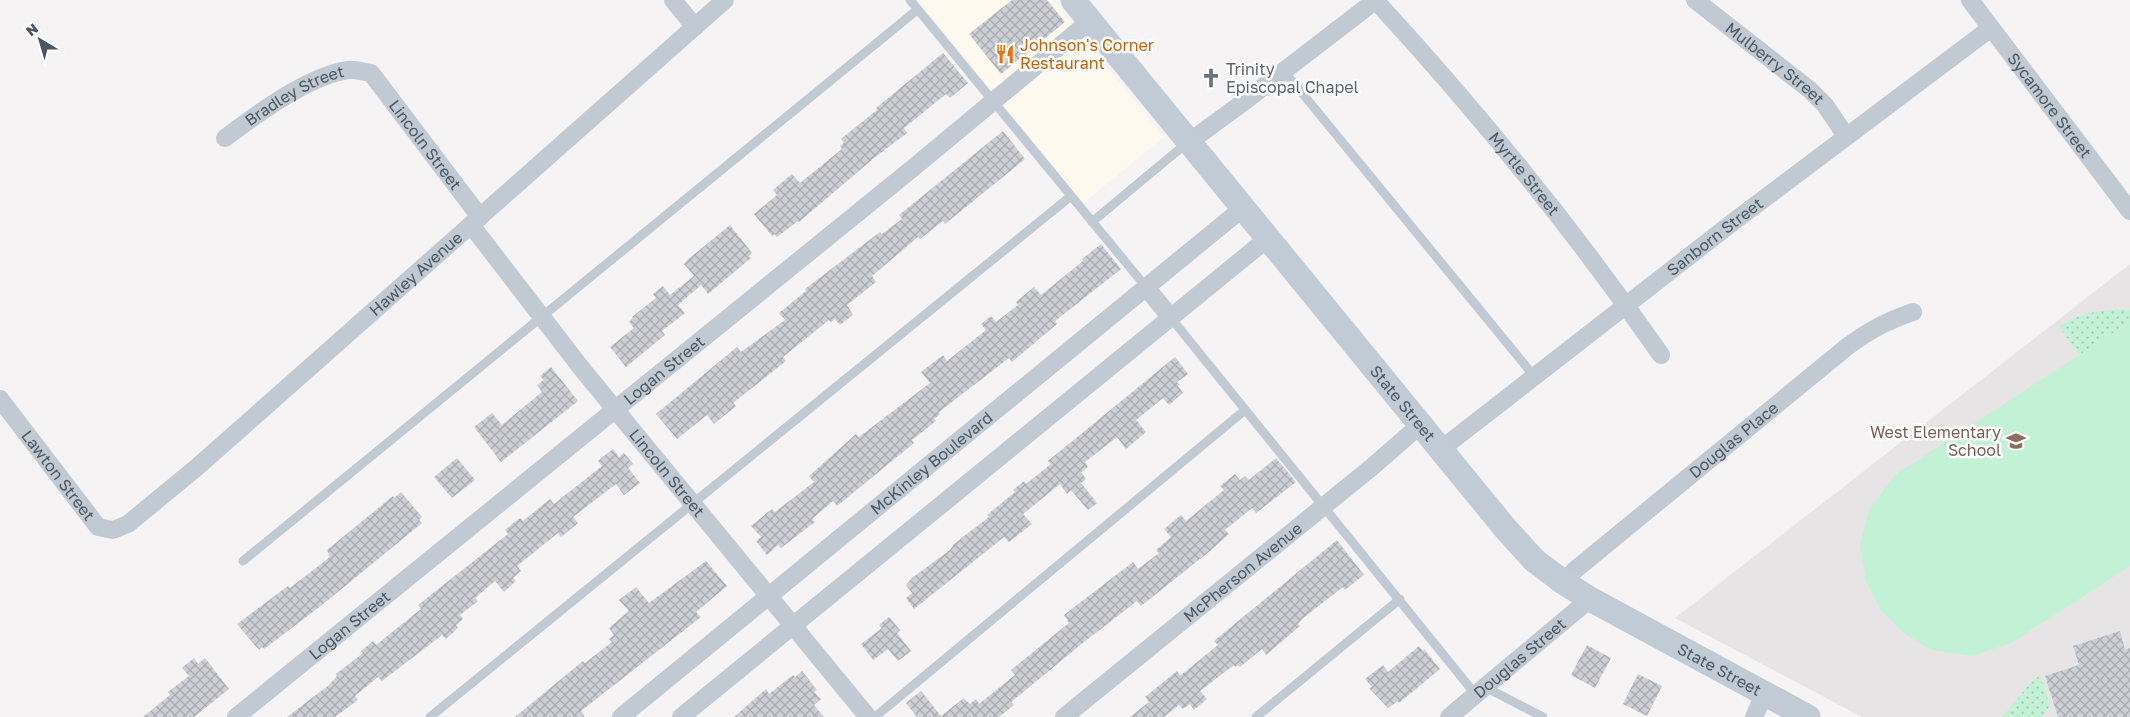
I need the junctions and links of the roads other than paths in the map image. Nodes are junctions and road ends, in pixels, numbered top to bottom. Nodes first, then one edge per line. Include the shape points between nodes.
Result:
1 (673, 0) edge
2 (725, 0) edge
3 (910, 0) edge
4 (1073, 0) edge
5 (1375, 0) edge
6 (1695, 0) edge
7 (1970, 0) edge
8 (917, 10) junction
9 (1090, 21) junction
10 (695, 27) junction
11 (1991, 28) junction
12 (1284, 71) junction
13 (371, 73) joint
14 (992, 102) junction
15 (1846, 136) junction
16 (225, 138) dead end
17 (1188, 142) junction
18 (1071, 196) junction
19 (1243, 208) junction
20 (2130, 211) edge
21 (476, 221) junction
22 (1092, 222) junction
23 (1267, 239) junction
24 (1146, 287) junction
25 (1625, 304) junction
26 (1913, 312) dead end
27 (542, 318) junction
28 (1172, 318) junction
29 (1661, 355) dead end
30 (1534, 376) junction
31 (0, 399) edge
32 (614, 408) junction
33 (1245, 410) junction
34 (1420, 426) junction
35 (1440, 450) junction
36 (692, 503) junction
37 (1323, 507) junction
38 (98, 527) joint
39 (243, 562) dead end
40 (1563, 582) junction
41 (770, 596) junction
42 (1400, 599) junction
43 (1590, 599) junction
44 (794, 625) junction
45 (1480, 691) junction
46 (1764, 694) junction
47 (236, 717) edge
48 (430, 717) edge
49 (621, 717) edge
50 (681, 717) edge
51 (868, 717) edge
52 (875, 717) edge
53 (1064, 717) edge
54 (1256, 717) edge
55 (1449, 717) edge
56 (1543, 717) edge
57 (1754, 717) edge
58 (1808, 717) edge

1 - 10 street
2 - 10 street, Hawley Avenue
3 - 8 lane
4 - 9 street, State Street
5 - 12 street
5 - 25 street, Myrtle Street via 1493,134
6 - 15 street, Mulberry Street via 1810,90 1825,105
7 - 11 street, Sycamore Street
8 - 14 lane
8 - 27 lane
9 - 14 street, Logan Street
9 - 17 street, State Street
10 - 21 street, Hawley Avenue
11 - 15 street, Sanborn Street
11 - 20 street, Sycamore Street
12 - 17 street
12 - 30 lane
13 - 16 street, Bradley Street via 350,69 328,75 271,105
13 - 21 street, Lincoln Street
14 - 18 lane
14 - 32 street, Logan Street
15 - 25 street, Sanborn Street
17 - 19 street, State Street
17 - 22 lane
18 - 22 lane
18 - 36 lane
19 - 23 street, State Street
19 - 24 street, McKinley Boulevard
21 - 27 street, Lincoln Street
21 - 38 street, Hawley Avenue via 128,524 113,530
22 - 24 lane
23 - 28 street
23 - 34 street, State Street
24 - 28 street
24 - 41 street, McKinley Boulevard
25 - 29 street, Myrtle Street
25 - 30 street, Sanborn Street
26 - 40 street, Douglas Place via 1873,328 1848,346
27 - 32 street, Lincoln Street
27 - 39 lane
28 - 33 lane
28 - 44 street
30 - 35 street, Sanborn Street
31 - 38 street, Lawton Street
32 - 36 street, Lincoln Street
32 - 47 street, Logan Street
33 - 37 lane
33 - 52 lane
34 - 35 street, State Street
34 - 37 street, McPherson Avenue
35 - 40 street, State Street via 1534,560
36 - 41 street, Lincoln Street
36 - 48 lane
37 - 42 lane
37 - 53 street, McPherson Avenue
40 - 43 street, State Street
41 - 44 street, Lincoln Street
41 - 49 street, McKinley Boulevard
42 - 45 lane
42 - 54 lane
43 - 45 street, Douglas Street
43 - 46 street, State Street
44 - 50 street
44 - 51 street, Lincoln Street
45 - 55 street, Douglas Street
45 - 56 lane
46 - 57 street
46 - 58 street, State Street

